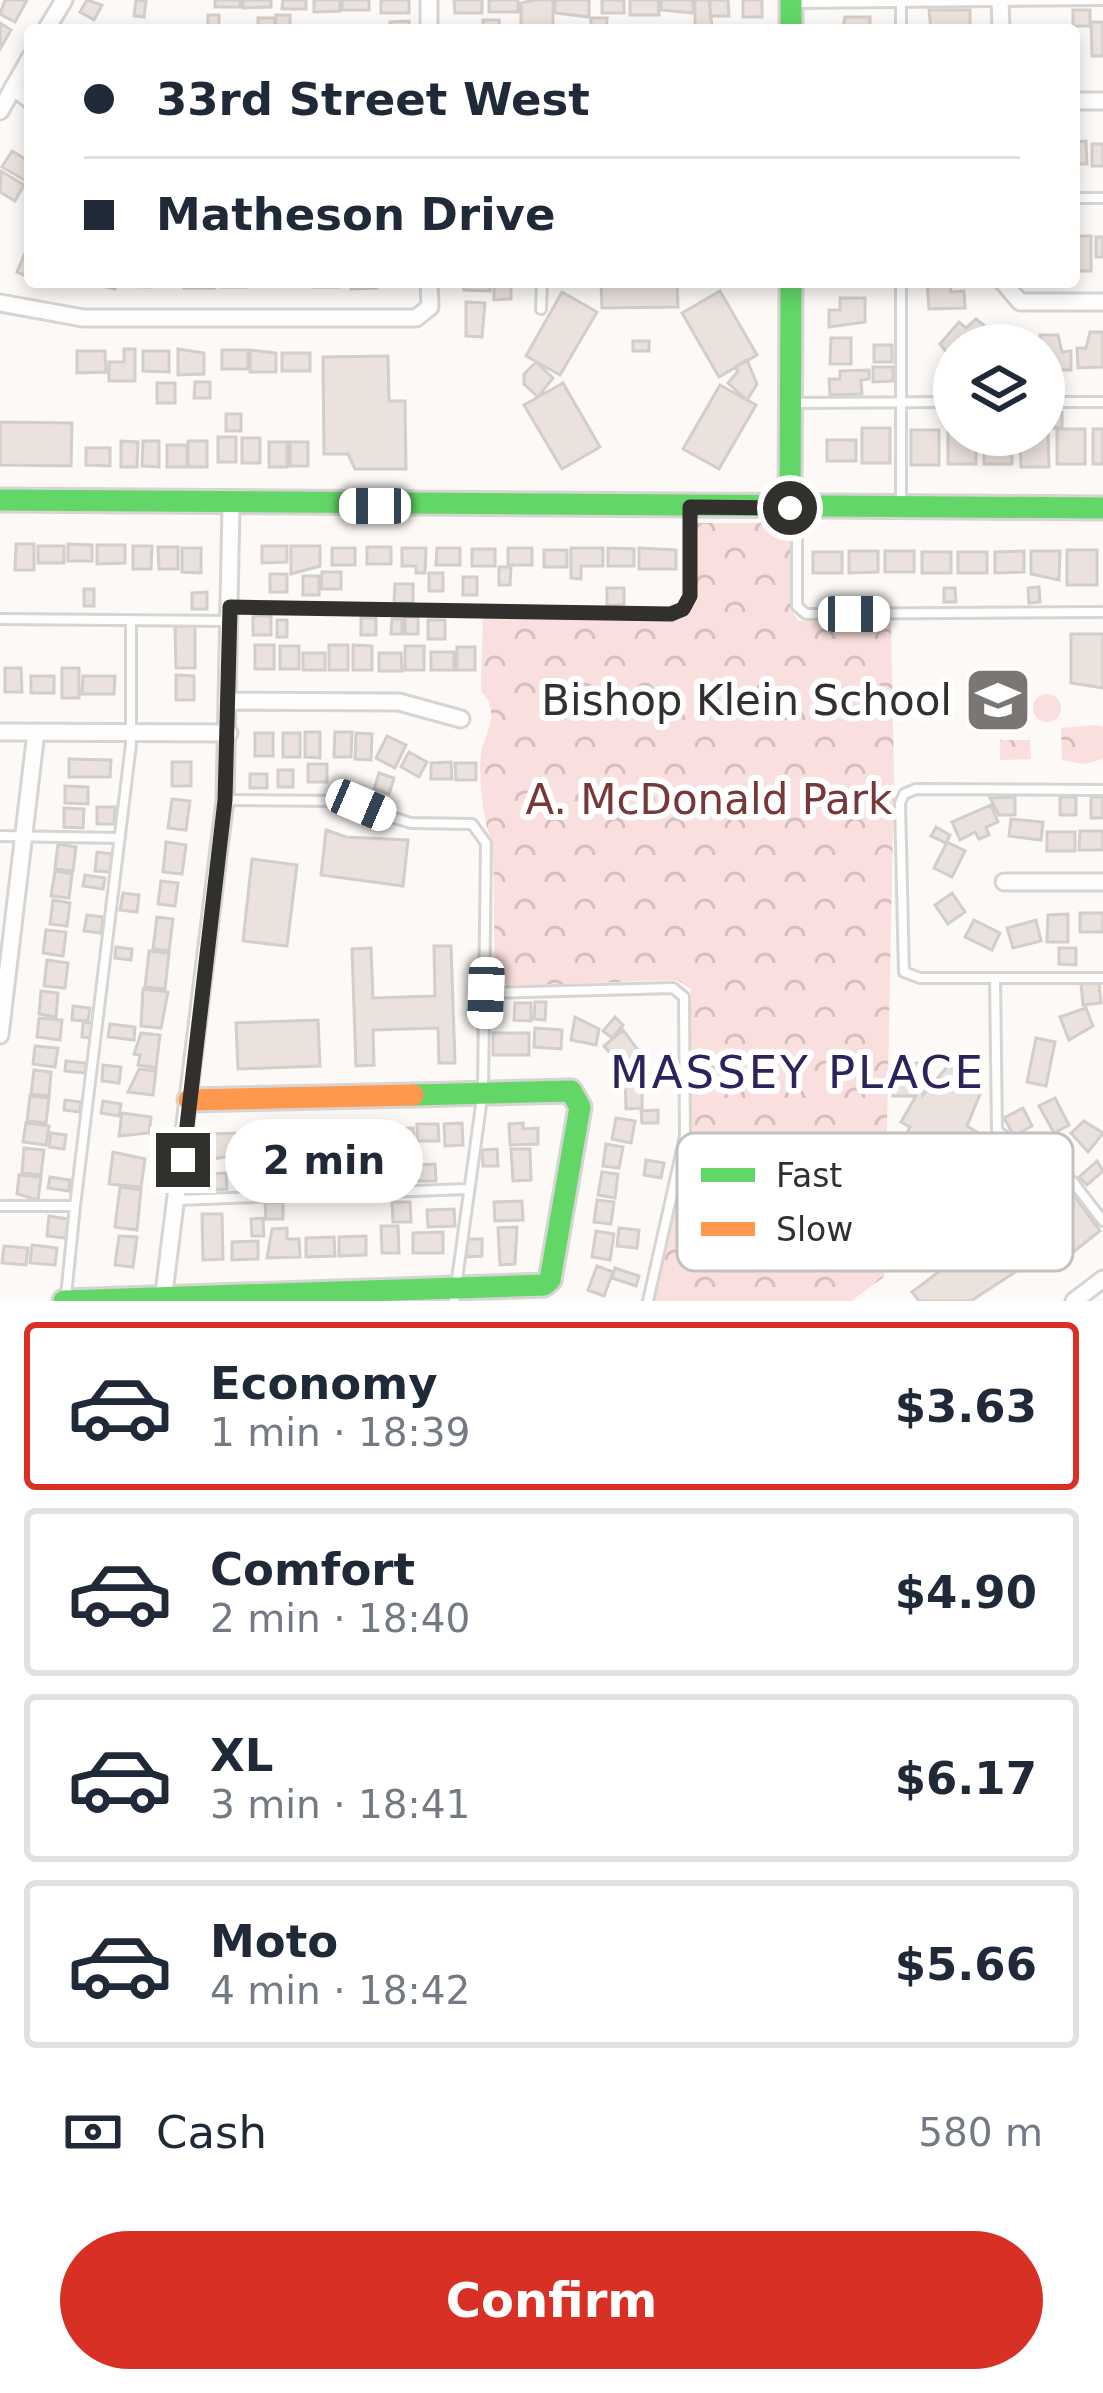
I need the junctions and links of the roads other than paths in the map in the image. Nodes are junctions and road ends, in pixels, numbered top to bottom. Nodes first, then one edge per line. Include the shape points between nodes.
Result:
1 (1099, 0) edge
2 (791, 1) edge
3 (901, 1) edge
4 (1000, 1) edge
5 (24, 68) edge
6 (13, 87) junction
7 (24, 95) edge
8 (0, 110) edge
9 (429, 288) edge
10 (542, 288) edge
11 (791, 288) edge
12 (902, 288) edge
13 (1008, 288) edge
14 (1103, 302) edge
15 (0, 303) edge
16 (541, 309) dead end
17 (902, 402) junction
18 (933, 402) edge
19 (1065, 402) edge
20 (1103, 402) edge
21 (790, 403) junction
22 (0, 503) edge
23 (231, 506) junction
24 (690, 507) junction
25 (794, 508) junction
26 (902, 508) junction
27 (1103, 508) edge
28 (1103, 612) edge
29 (230, 614) junction
30 (0, 619) edge
31 (131, 621) junction
32 (230, 701) junction
33 (460, 719) dead end
34 (0, 732) edge
35 (36, 732) junction
36 (130, 732) junction
37 (229, 733) junction
38 (1103, 790) edge
39 (225, 800) junction
40 (0, 836) edge
41 (24, 836) junction
42 (120, 838) junction
43 (1103, 881) edge
44 (1004, 882) dead end
45 (995, 978) junction
46 (1103, 978) edge
47 (486, 993) junction
48 (0, 1035) edge
49 (483, 1091) junction
50 (189, 1100) junction
51 (685, 1133) edge
52 (1001, 1133) edge
53 (677, 1172) edge
54 (1073, 1182) edge
55 (467, 1189) junction
56 (178, 1200) junction
57 (0, 1206) edge
58 (75, 1206) junction
59 (1103, 1221) edge
60 (1103, 1280) edge
61 (454, 1294) edge
62 (164, 1299) edge
63 (65, 1301) edge
64 (648, 1301) edge
65 (1074, 1301) edge

1 - 4 lane
2 - 3 lane
3 - 4 lane
5 - 6 street
6 - 7 street
6 - 8 street
9 - 15 street via 430,307 416,318 83,318
10 - 16 lane
11 - 21 street
12 - 17 lane
13 - 14 street via 1020,302
17 - 18 lane
17 - 21 lane
17 - 26 lane
19 - 20 lane
21 - 25 street
22 - 23 street
23 - 24 street
23 - 29 street
24 - 25 street
24 - 29 lane via 690,596 671,614
25 - 26 street
25 - 28 lane via 797,606 806,614
26 - 27 street
29 - 31 lane
29 - 32 street
30 - 31 lane
31 - 36 lane
32 - 33 street via 399,702
32 - 37 street
34 - 35 street
35 - 36 street
35 - 41 street
36 - 37 street
36 - 42 lane
37 - 39 street
38 - 45 lane via 916,789 902,798 904,972
39 - 47 lane via 339,801 411,823 472,824 486,843
39 - 50 street
40 - 41 lane
41 - 42 lane
41 - 48 street
42 - 58 lane
43 - 44 street
45 - 46 lane
45 - 52 lane
47 - 49 lane
47 - 51 lane via 673,988 684,998
49 - 50 street
49 - 55 lane
49 - 61 street via 560,1088 580,1107 550,1280
50 - 56 street
53 - 64 lane
54 - 59 lane
55 - 56 lane
55 - 61 lane
56 - 62 street
57 - 58 lane
58 - 63 lane
60 - 65 street
61 - 62 street
62 - 63 street

